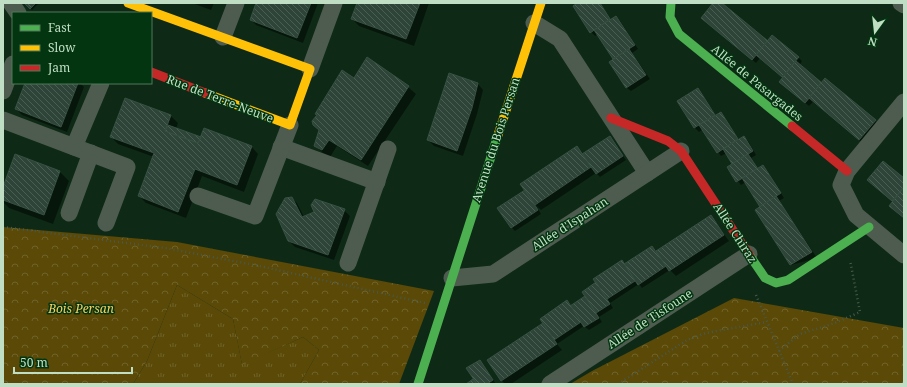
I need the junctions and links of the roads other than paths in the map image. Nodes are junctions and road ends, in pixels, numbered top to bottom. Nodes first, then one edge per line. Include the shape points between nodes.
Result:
1 (11, 3) edge
2 (236, 3) edge
3 (334, 3) edge
4 (541, 3) edge
5 (671, 3) edge
6 (130, 7) edge
7 (17, 12) edge
8 (146, 12) edge
9 (152, 14) edge
10 (534, 22) junction
11 (223, 37) junction
12 (12, 67) edge
13 (310, 69) junction
14 (152, 72) edge
15 (101, 84) edge
16 (3, 91) edge
17 (904, 102) edge
18 (611, 118) junction
19 (3, 120) edge
20 (290, 125) junction
21 (74, 147) junction
22 (281, 147) junction
23 (388, 149) dead end
24 (681, 151) junction
25 (91, 153) junction
26 (846, 171) junction
27 (647, 173) junction
28 (377, 182) junction
29 (198, 196) dead end
30 (69, 213) dead end
31 (106, 222) dead end
32 (869, 227) junction
33 (749, 254) junction
34 (904, 255) edge
35 (348, 263) dead end
36 (452, 278) junction
37 (418, 384) edge
38 (550, 384) edge

1 - 7 street
2 - 11 street
3 - 13 street, Rue de Terre-Neuve
4 - 10 street, Avenue du Bois Persan
5 - 26 street, Allée de Pasargades via 670,17 679,34
6 - 8 street
9 - 11 street
10 - 18 street via 560,39
10 - 36 street, Avenue du Bois Persan
11 - 13 street
12 - 16 street
13 - 20 street, Rue de Terre-Neuve
14 - 20 street, Rue de Terre-Neuve
15 - 21 street
17 - 26 street
18 - 24 street, Allée Chiraz via 668,141
18 - 27 street
19 - 21 street
20 - 22 street, Rue de Terre-Neuve
21 - 25 street
22 - 28 street
22 - 29 street, Rue de Terre-Neuve via 255,216
23 - 28 street
24 - 27 street, Allée d'Ispahan
24 - 33 street, Allée Chiraz
25 - 30 street
25 - 31 street via 127,167
26 - 32 street via 841,185 856,215
27 - 36 street, Allée d'Ispahan via 493,274
28 - 35 street
32 - 33 street, Allée Chiraz via 788,280 776,283 765,278
32 - 34 street
33 - 38 street, Allée de Tisfoune
36 - 37 street

